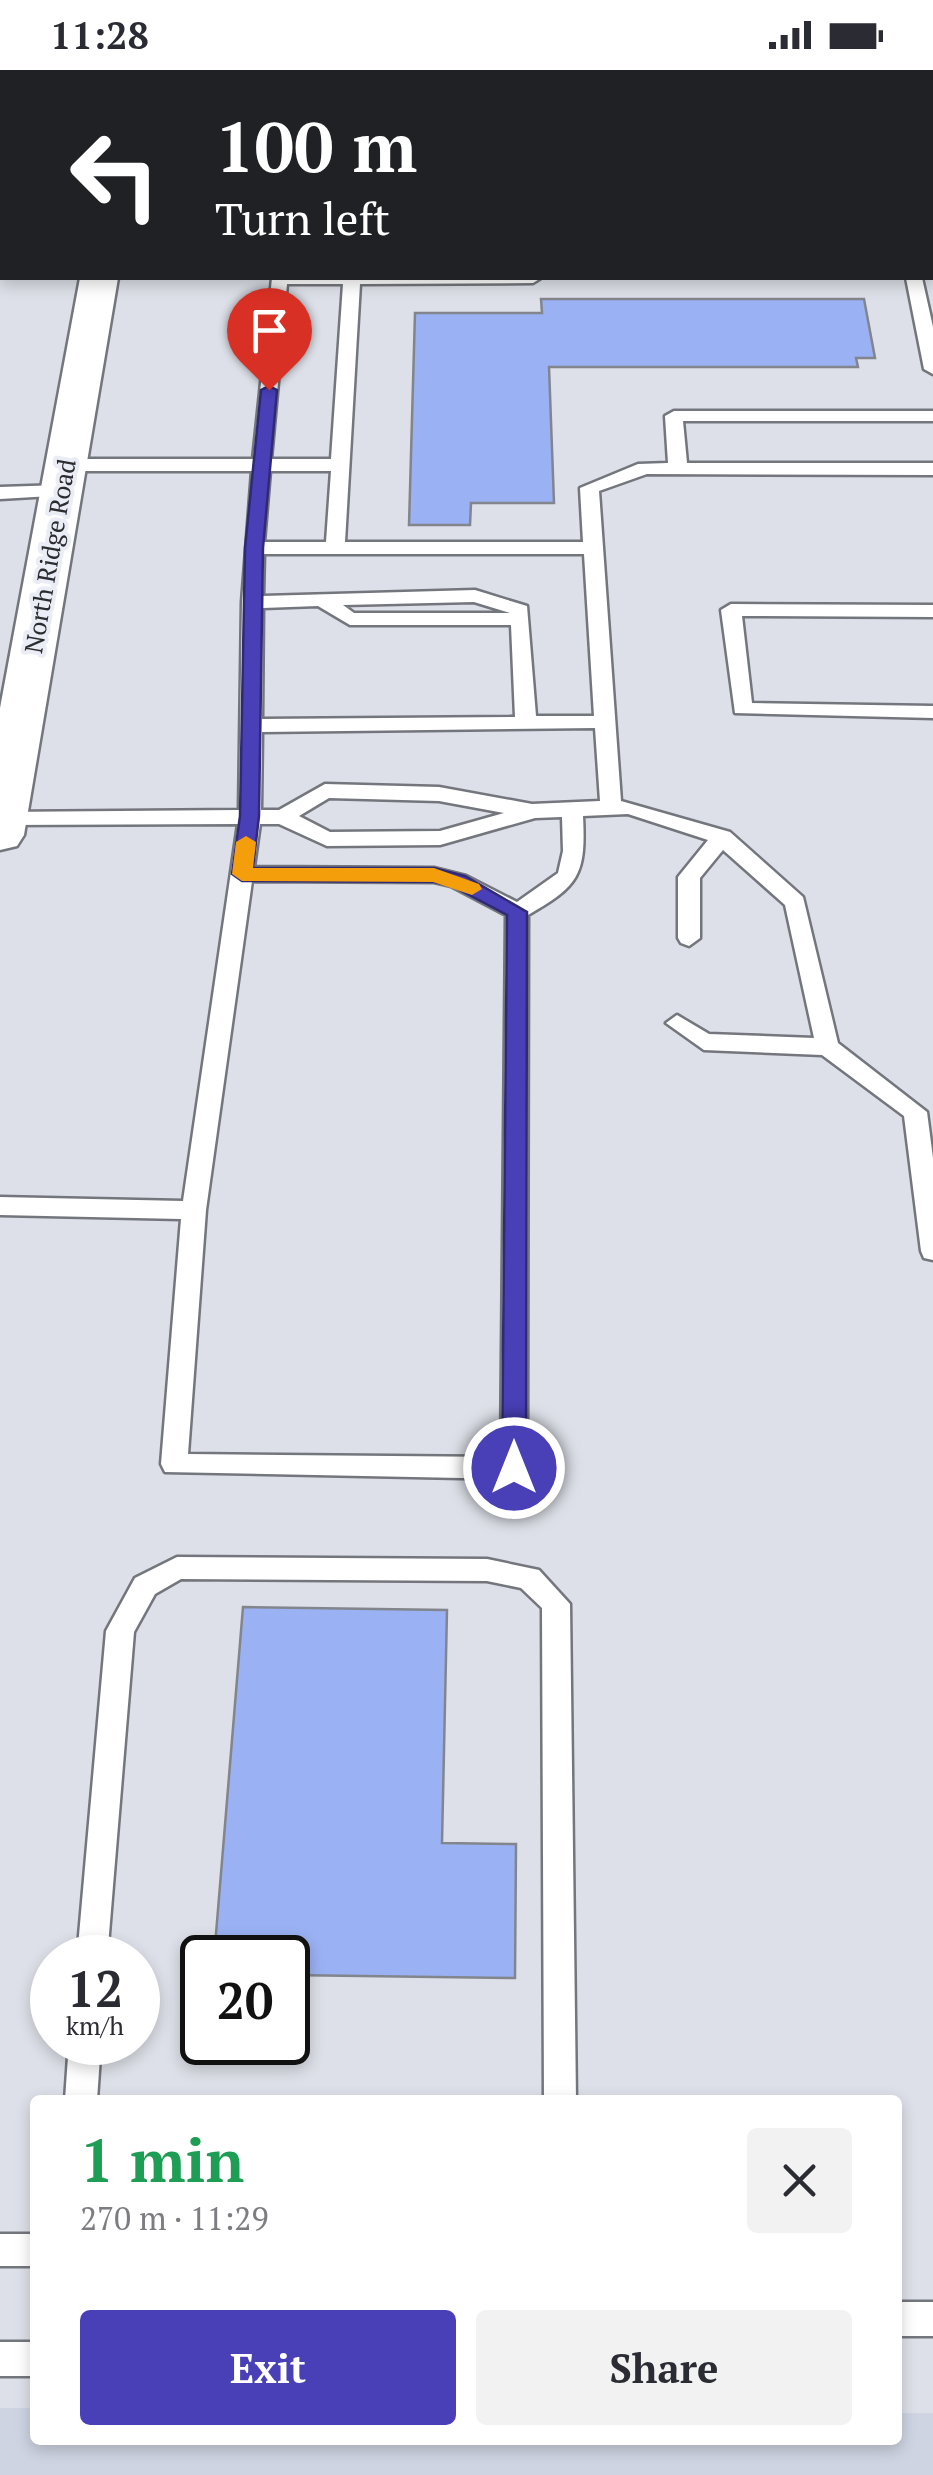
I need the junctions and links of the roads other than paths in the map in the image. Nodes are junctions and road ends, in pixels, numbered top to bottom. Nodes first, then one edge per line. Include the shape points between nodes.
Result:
1 (99, 280) edge
2 (280, 280) edge
3 (352, 280) edge
4 (914, 280) edge
5 (933, 369) edge
6 (933, 416) edge
7 (262, 465) junction
8 (340, 465) junction
9 (678, 468) junction
10 (933, 468) edge
11 (64, 478) junction
12 (0, 492) edge
13 (254, 548) junction
14 (335, 548) junction
15 (594, 548) junction
16 (252, 602) junction
17 (933, 611) edge
18 (933, 712) edge
19 (605, 722) junction
20 (526, 724) junction
21 (251, 726) junction
22 (6, 771) edge
23 (611, 808) junction
24 (532, 811) junction
25 (572, 811) junction
26 (250, 816) junction
27 (283, 817) junction
28 (2, 827) edge
29 (722, 838) junction
30 (242, 874) junction
31 (517, 912) junction
32 (689, 938) dead end
33 (677, 1024) dead end
34 (828, 1047) junction
35 (924, 1112) edge
36 (0, 1206) edge
37 (194, 1210) junction
38 (933, 1247) edge
39 (94, 1935) edge
40 (83, 2065) edge
41 (80, 2095) edge
42 (560, 2095) edge
43 (0, 2250) edge
44 (30, 2250) edge
45 (902, 2318) edge
46 (933, 2319) edge
47 (0, 2359) edge
48 (30, 2359) edge

1 - 11 main road, North Ridge Road
2 - 7 lane
3 - 8 lane
4 - 5 lane
6 - 9 lane via 674,416
7 - 8 lane
7 - 11 lane
7 - 13 lane
8 - 14 lane
9 - 10 lane
9 - 15 lane via 646,468 589,488
11 - 12 lane
11 - 22 main road, North Ridge Road
13 - 14 lane
13 - 16 lane
14 - 15 lane
15 - 19 lane
16 - 20 lane via 475,596 520,610
16 - 21 lane
17 - 18 lane via 730,610 742,709
19 - 20 lane
19 - 23 lane
20 - 21 lane
21 - 26 lane
22 - 28 main road, North Ridge Road
23 - 25 lane
23 - 29 lane
24 - 25 lane
24 - 27 lane via 439,794 325,792
24 - 27 lane via 440,838 327,839
25 - 31 lane via 575,864 566,883
26 - 27 lane
26 - 28 lane
26 - 30 lane
29 - 32 lane via 689,878
29 - 34 lane via 795,902
30 - 31 lane via 434,875
30 - 37 lane
31 - 37 lane via 514,1468 174,1464
33 - 34 lane via 704,1042
34 - 35 lane
35 - 38 lane
36 - 37 lane
39 - 42 lane via 120,1631 146,1586 177,1568 487,1570 529,1578 556,1604
40 - 41 lane
43 - 44 lane
45 - 46 lane
47 - 48 lane

